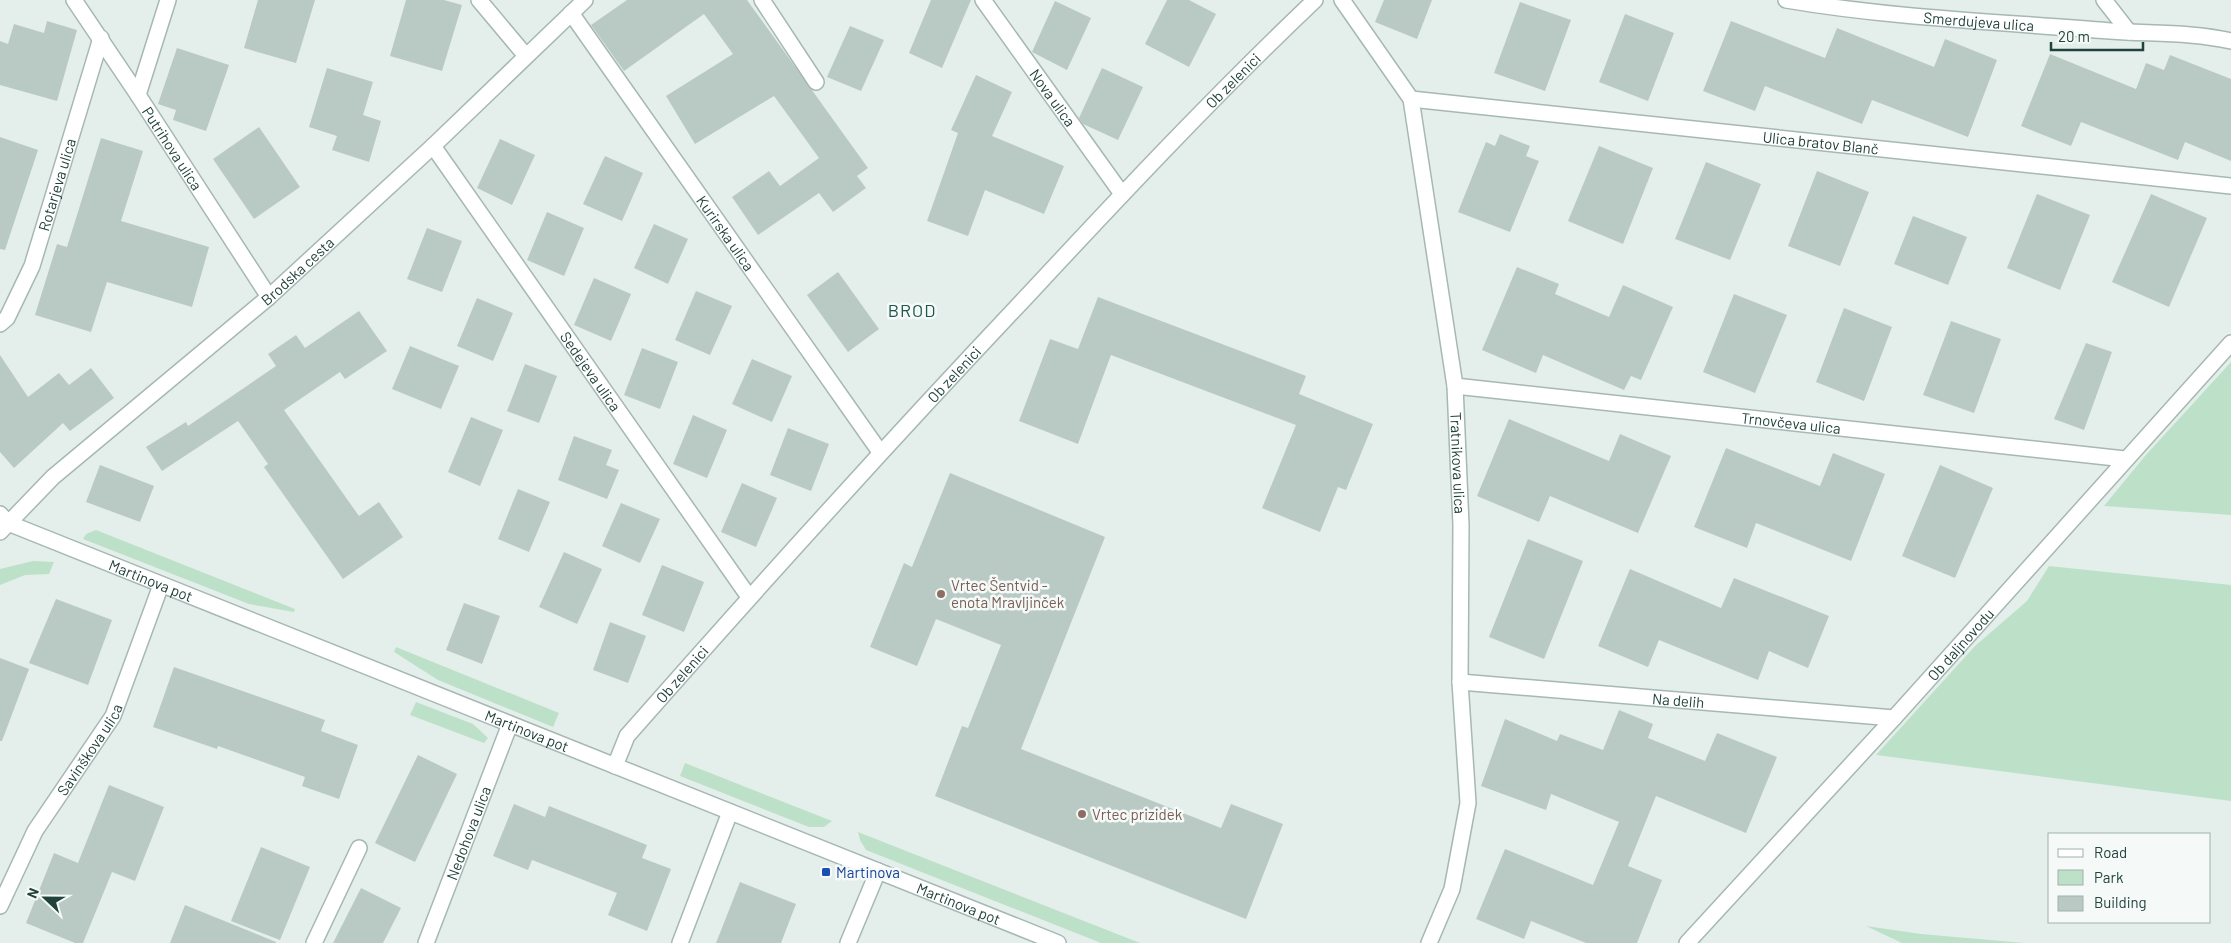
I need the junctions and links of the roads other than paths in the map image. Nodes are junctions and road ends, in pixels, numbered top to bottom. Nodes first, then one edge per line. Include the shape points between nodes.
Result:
1 (74, 0) edge
2 (168, 0) edge
3 (479, 0) edge
4 (585, 0) edge
5 (762, 0) edge
6 (983, 0) edge
7 (1315, 0) edge
8 (1342, 0) edge
9 (1786, 0) edge
10 (2104, 0) edge
11 (1834, 4) edge
12 (571, 13) junction
13 (2129, 32) junction
14 (100, 38) junction
15 (2231, 41) edge
16 (526, 56) junction
17 (816, 82) dead end
18 (138, 95) junction
19 (1411, 99) junction
20 (433, 146) junction
21 (2231, 186) edge
22 (1122, 194) junction
23 (269, 297) junction
24 (0, 324) edge
25 (2231, 343) edge
26 (1455, 386) junction
27 (880, 452) junction
28 (2125, 459) junction
29 (3, 523) edge
30 (161, 585) junction
31 (749, 597) junction
32 (1460, 682) junction
33 (1894, 718) junction
34 (510, 724) junction
35 (615, 766) junction
36 (730, 812) junction
37 (360, 848) dead end
38 (878, 871) junction
39 (0, 906) edge
40 (314, 943) edge
41 (426, 943) edge
42 (680, 943) edge
43 (848, 943) edge
44 (1058, 943) edge
45 (1429, 943) edge
46 (1687, 943) edge

1 - 14 street, Putrihova ulica
2 - 18 street
3 - 16 street
4 - 12 street, Brodska cesta
5 - 17 street
6 - 22 street, Nova ulica
7 - 22 street, Ob zelenici
8 - 19 street, Tratnikova ulica
9 - 11 street, Smerdujeva ulica
10 - 13 street
11 - 13 street, Smerdujeva ulica
12 - 16 street, Brodska cesta
12 - 27 street, Kurirska ulica
13 - 15 street, Smerdujeva ulica
14 - 18 street, Putrihova ulica
14 - 24 street, Rotarjeva ulica via 32,266 7,318
16 - 20 street, Brodska cesta
18 - 23 street, Putrihova ulica
19 - 21 street, Ulica bratov Blanč
19 - 26 street, Tratnikova ulica
20 - 23 street, Brodska cesta
20 - 31 street, Sedejeva ulica
22 - 27 street, Ob zelenici
23 - 29 street, Brodska cesta via 53,477
25 - 28 street, Ob daljnovodu
26 - 28 street, Trnovčeva ulica
26 - 32 street, Tratnikova ulica via 1461,526
27 - 31 street, Ob zelenici
28 - 33 street, Ob daljnovodu
29 - 30 street, Martinova pot
30 - 34 street, Martinova pot
30 - 39 street, Savinškova ulica via 113,716 35,831
31 - 35 street, Ob zelenici via 627,736
32 - 33 street, Na delih
32 - 45 street, Tratnikova ulica via 1468,803 1452,889
33 - 46 street, Ob daljnovodu
34 - 35 street, Martinova pot
34 - 41 street, Nedohova ulica
35 - 36 street, Martinova pot
36 - 38 street, Martinova pot
36 - 42 street
37 - 40 street
38 - 43 street
38 - 44 street, Martinova pot

